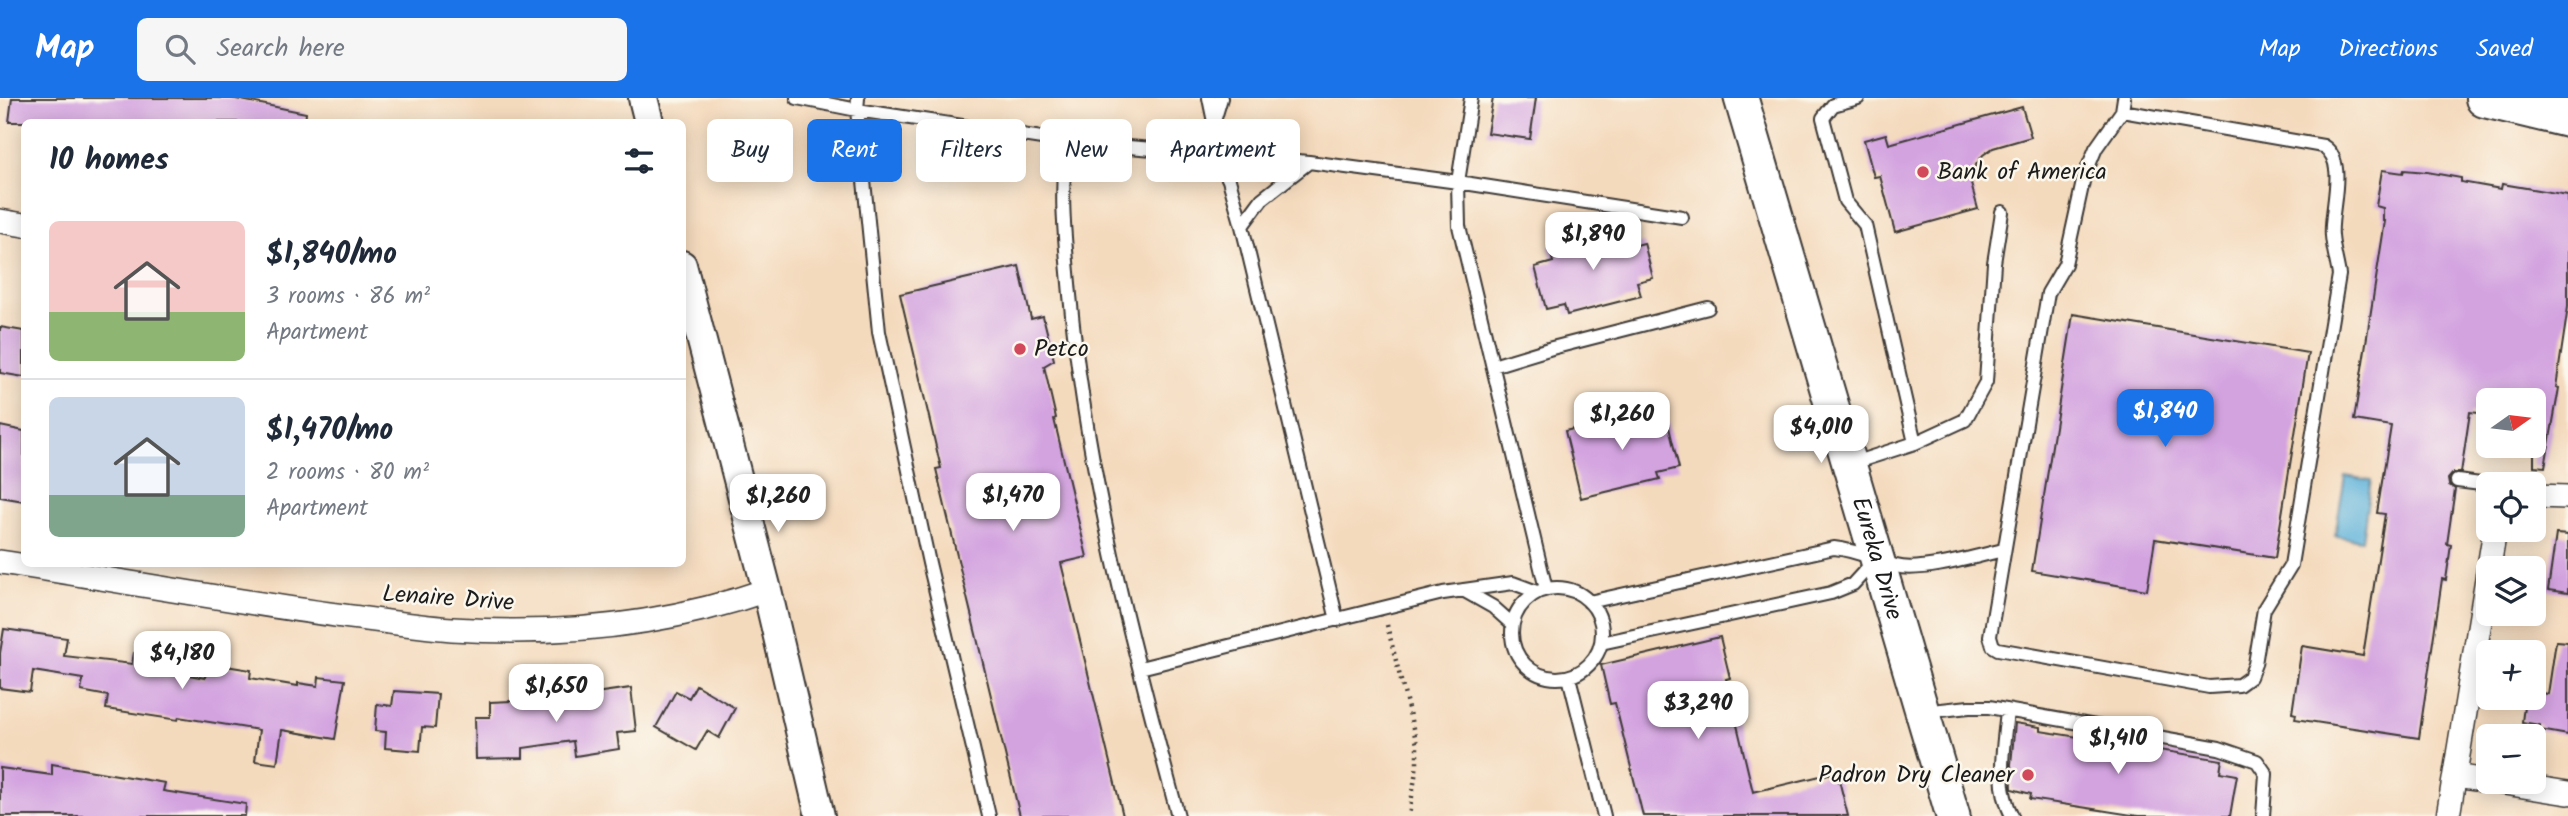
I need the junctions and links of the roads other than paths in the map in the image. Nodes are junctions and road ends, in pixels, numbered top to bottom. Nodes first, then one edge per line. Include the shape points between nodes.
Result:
1 (643, 98) edge
2 (797, 98) edge
3 (1209, 98) edge
4 (1221, 98) edge
5 (1471, 98) edge
6 (1741, 98) edge
7 (1858, 98) edge
8 (2485, 98) edge
9 (857, 104) edge
10 (2123, 104) edge
11 (2568, 118) edge
12 (648, 119) edge
13 (1213, 119) edge
14 (1215, 119) edge
15 (1040, 137) edge
16 (1300, 161) edge
17 (1309, 162) junction
18 (1064, 182) edge
19 (1230, 182) edge
20 (1458, 183) junction
21 (2002, 212) dead end
22 (1682, 217) dead end
23 (0, 221) edge
24 (21, 224) edge
25 (1242, 226) junction
26 (686, 280) edge
27 (1708, 308) dead end
28 (1493, 366) junction
29 (1915, 443) junction
30 (1849, 464) junction
31 (2456, 481) dead end
32 (2476, 483) edge
33 (2546, 496) edge
34 (2568, 497) edge
35 (2493, 542) edge
36 (2003, 550) junction
37 (1877, 558) junction
38 (0, 562) edge
39 (21, 566) edge
40 (30, 567) edge
41 (767, 590) junction
42 (1462, 590) junction
43 (1542, 591) junction
44 (1589, 602) junction
45 (1337, 620) junction
46 (1512, 624) junction
47 (1601, 643) junction
48 (1140, 668) junction
49 (1569, 677) junction
50 (2007, 710) junction
51 (1922, 712) junction
52 (2455, 776) junction
53 (2476, 779) edge
54 (2546, 790) edge
55 (2568, 793) edge
56 (820, 816) edge
57 (989, 816) edge
58 (1178, 816) edge
59 (1604, 816) edge
60 (1953, 816) edge
61 (2012, 816) edge
62 (2263, 816) edge
63 (2448, 816) edge

1 - 12 street
2 - 9 lane
3 - 13 lane
4 - 14 lane
5 - 20 lane
6 - 30 main road, Eureka Drive
7 - 29 lane via 1833,105 1823,118 1845,201 1864,225
8 - 11 highway
9 - 15 lane
9 - 57 lane via 879,332
10 - 36 lane via 2084,177 2066,264 2048,293
10 - 36 lane via 2323,146 2331,154 2336,168 2331,236 2339,275 2291,565 2264,608 2250,677 2239,685 2209,687 1995,648 1990,636
16 - 17 lane
17 - 20 lane
17 - 25 lane via 1262,199
18 - 48 lane via 1080,393
19 - 25 lane
20 - 22 lane
20 - 28 lane via 1459,226
21 - 29 lane via 1986,382 1965,420
23 - 24 street
25 - 45 lane
26 - 41 street
27 - 28 lane
28 - 43 lane
29 - 30 lane
30 - 37 main road, Eureka Drive
31 - 32 lane
33 - 34 street
35 - 52 street
36 - 37 lane via 1921,567 1898,567
37 - 44 lane via 1834,548
37 - 47 lane via 1853,584 1831,593
37 - 51 main road, Eureka Drive
38 - 39 street, Lenaire Drive
40 - 41 street, Lenaire Drive via 264,606 453,629 507,631 630,623 724,605
41 - 56 street
42 - 43 lane via 1513,583
42 - 45 lane
42 - 46 lane
43 - 44 lane via 1569,590
43 - 46 lane via 1525,600
44 - 47 lane via 1600,621
45 - 48 lane
46 - 49 lane via 1514,650 1530,670 1550,678
47 - 49 lane via 1590,665
48 - 58 lane
49 - 59 lane
50 - 51 lane via 1969,707
50 - 61 lane via 2001,783
50 - 62 lane via 2241,754 2257,761 2266,774
51 - 60 main road, Eureka Drive
52 - 53 street
52 - 63 street
54 - 55 street

